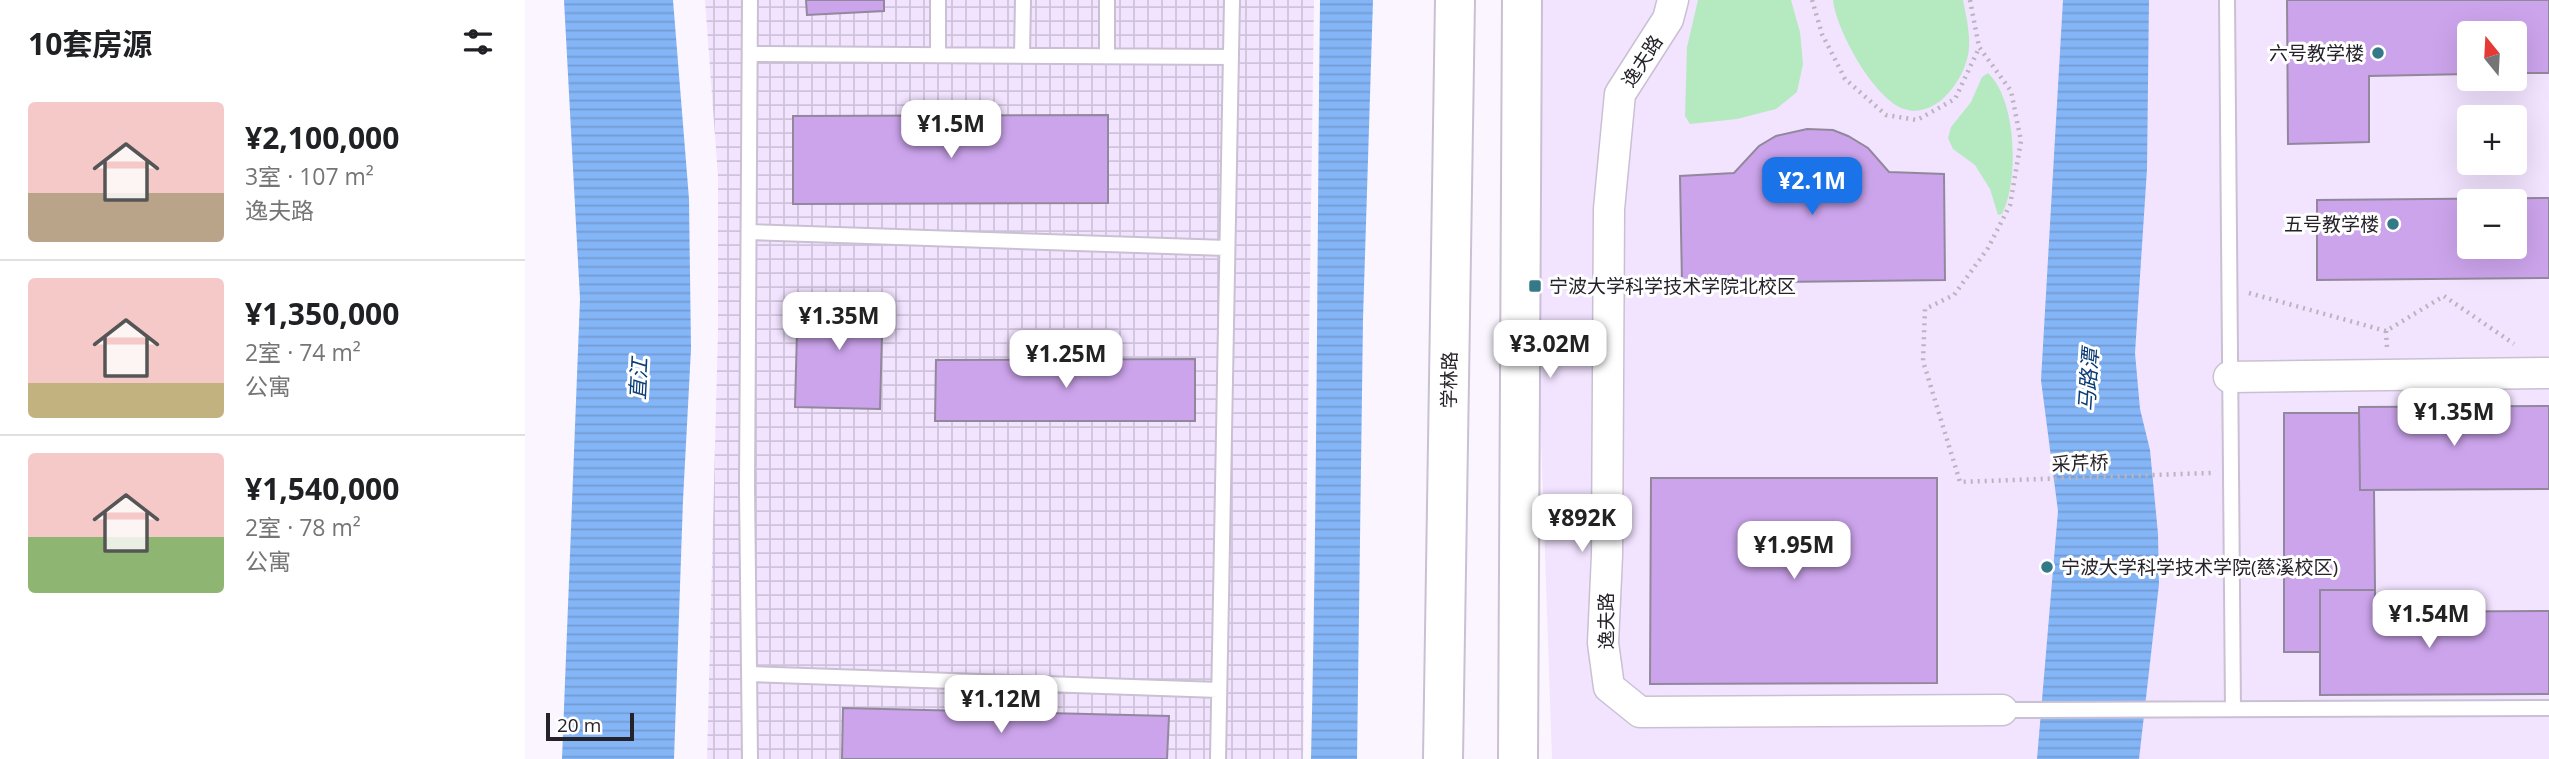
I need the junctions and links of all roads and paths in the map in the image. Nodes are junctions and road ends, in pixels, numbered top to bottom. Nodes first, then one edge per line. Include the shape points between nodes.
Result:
1 (750, 0) edge
2 (938, 0) edge
3 (1023, 0) edge
4 (1107, 0) edge
5 (1232, 0) edge
6 (1455, 0) edge
7 (1522, 0) edge
8 (1673, 0) edge
9 (1812, 0) edge
10 (1970, 0) edge
11 (2227, 0) edge
12 (1979, 47) junction
13 (751, 54) junction
14 (938, 55) junction
15 (1023, 55) junction
16 (1107, 56) junction
17 (1231, 57) junction
18 (749, 232) junction
19 (1227, 248) junction
20 (2228, 287) junction
21 (2524, 350) dead end
22 (2549, 373) edge
23 (2229, 377) junction
24 (2231, 472) junction
25 (750, 674) junction
26 (1219, 691) junction
27 (2549, 708) edge
28 (2233, 709) junction
29 (2002, 710) joint
30 (750, 759) edge
31 (1218, 759) edge
32 (1443, 759) edge
33 (1518, 759) edge

1 - 13 lane
2 - 14 lane
3 - 15 lane
4 - 16 lane
5 - 17 lane
6 - 32 main road, 学林路
7 - 33 main road
8 - 29 street, 逸夫路 via 1668,19 1620,94 1611,197 1603,643 1609,687 1640,712
9 - 12 path via 1822,34 1845,79 1886,115 1917,120 1955,99
10 - 12 path
11 - 20 lane
12 - 24 path, 采芹桥 via 2011,91 2021,141 2010,205 1988,248 1954,295 1925,309 1923,361 1960,482
13 - 14 lane
13 - 18 lane
14 - 15 lane
15 - 16 lane
16 - 17 lane
17 - 19 lane
18 - 19 lane
18 - 25 lane
19 - 26 lane
20 - 21 path via 2386,331 2444,296
20 - 23 lane
22 - 23 street
23 - 24 lane
24 - 28 lane
25 - 26 lane
25 - 30 lane
26 - 31 lane
27 - 28 lane
28 - 29 lane

